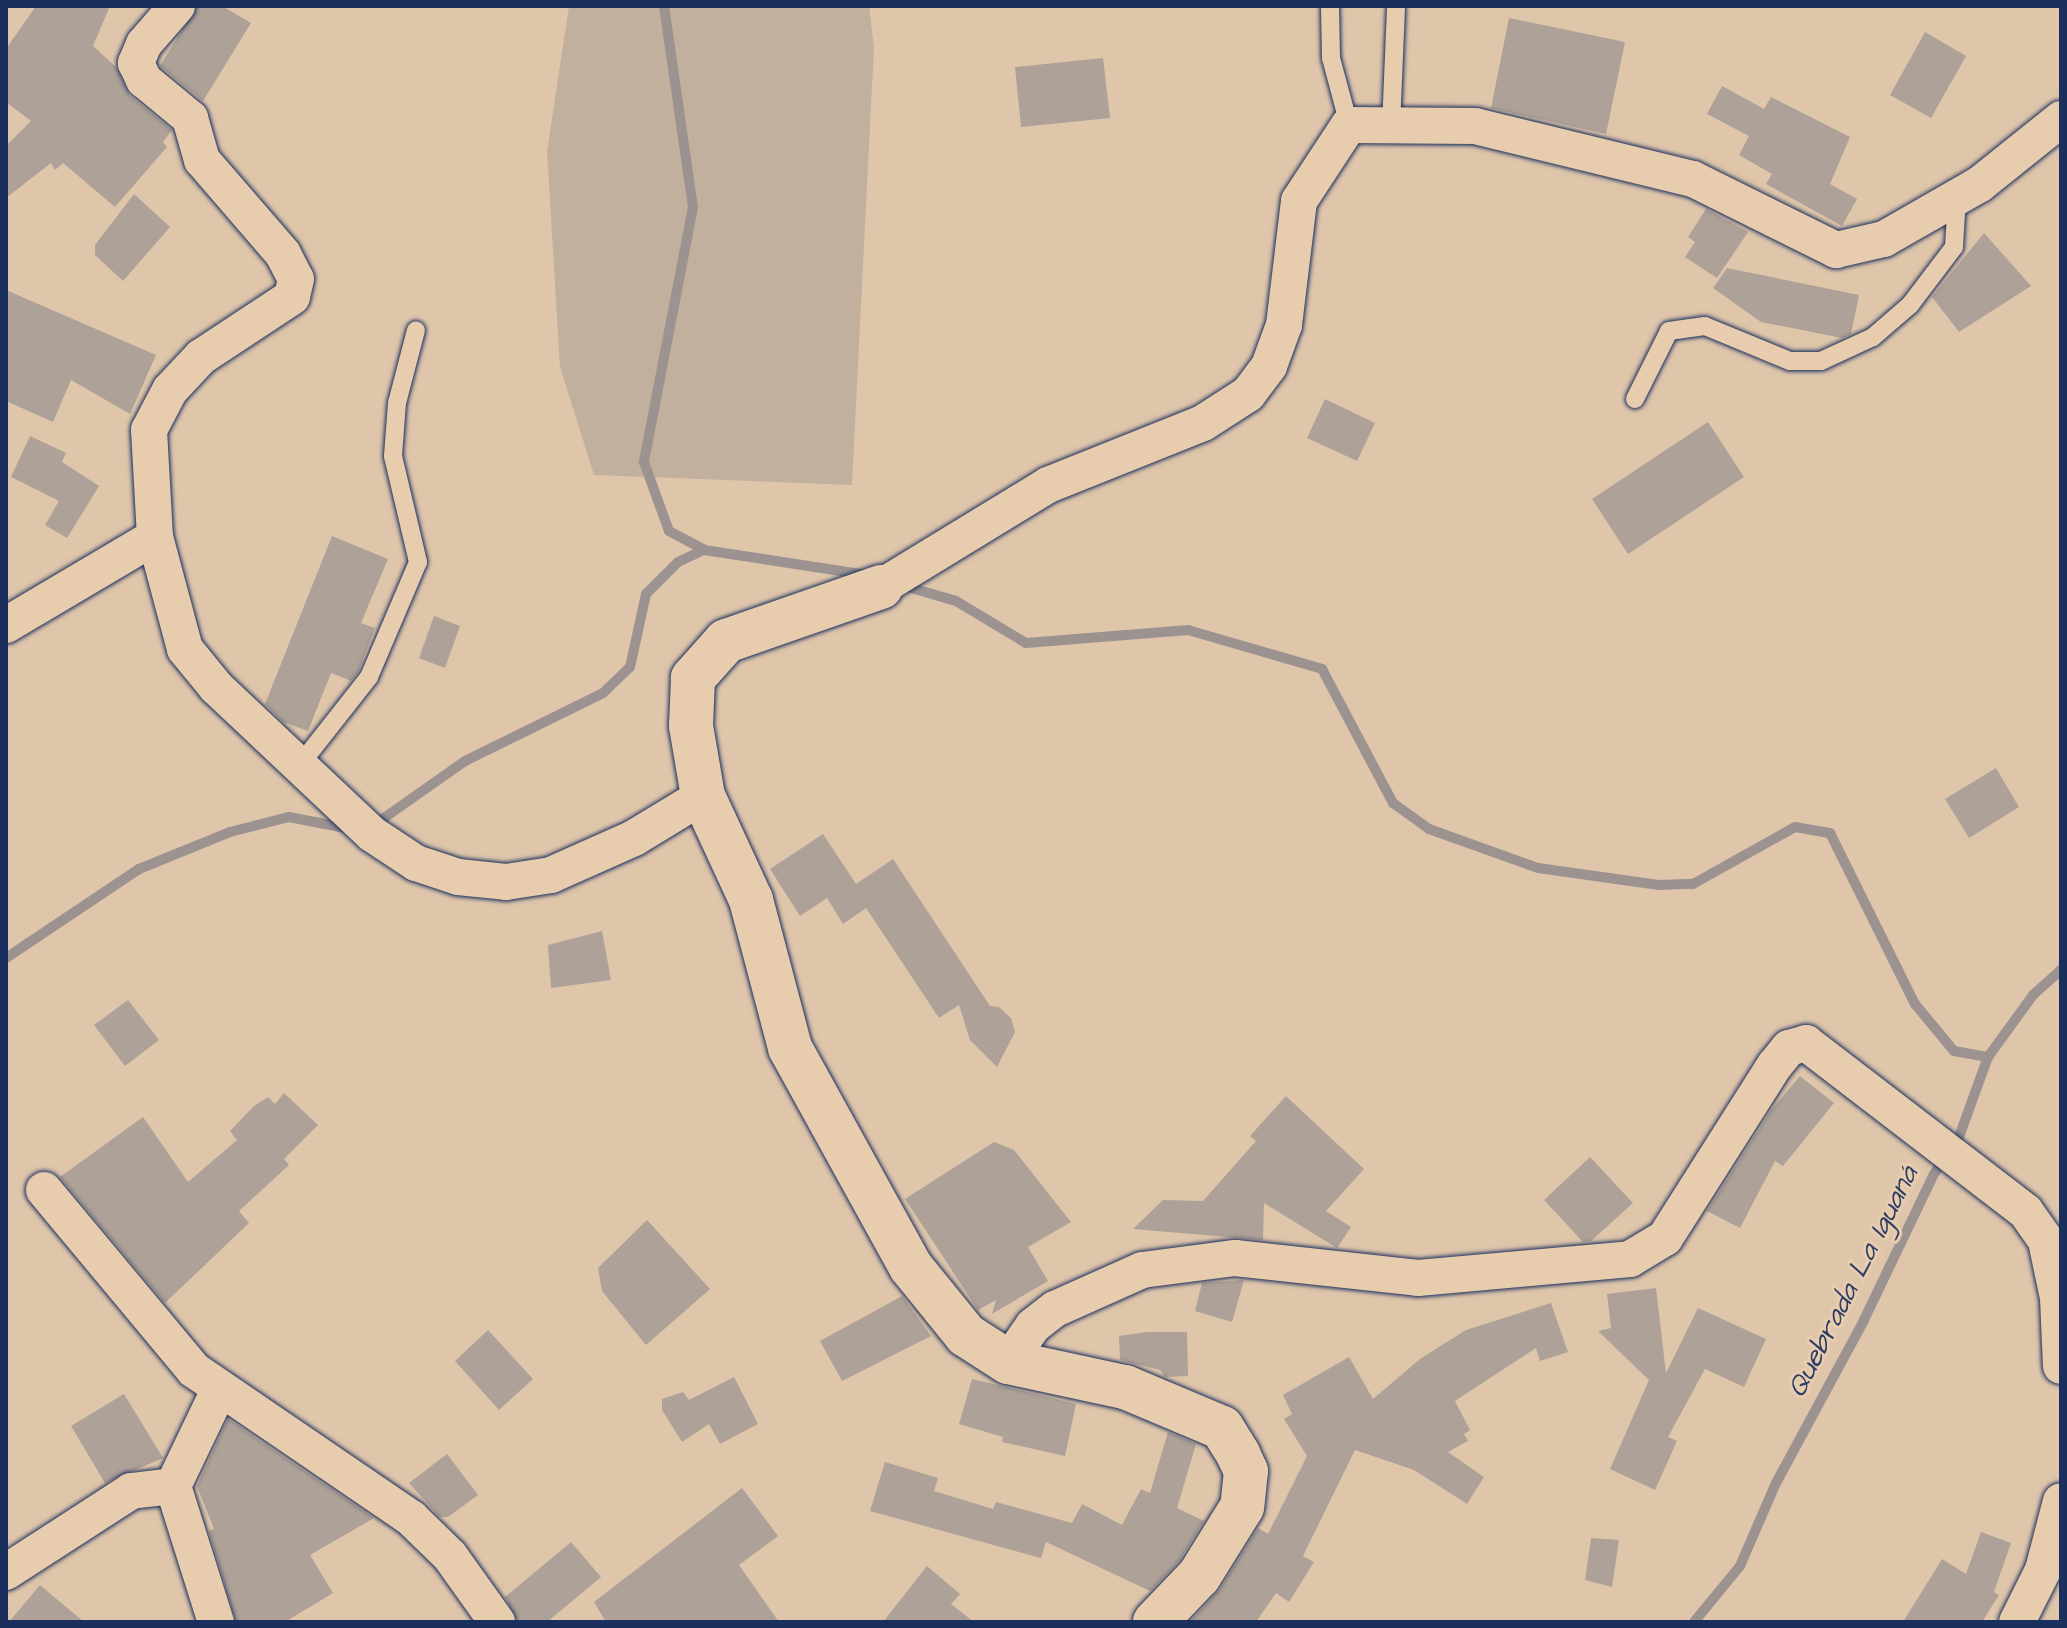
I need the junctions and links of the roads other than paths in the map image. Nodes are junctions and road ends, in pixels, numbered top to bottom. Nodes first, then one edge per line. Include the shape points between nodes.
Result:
1 (177, 6) edge
2 (1330, 6) edge
3 (1396, 6) edge
4 (2061, 119) edge
5 (1349, 125) junction
6 (1391, 127) junction
7 (1957, 197) junction
8 (416, 330) dead end
9 (1635, 399) dead end
10 (155, 537) junction
11 (891, 582) joint
12 (6, 625) edge
13 (299, 766) junction
14 (703, 796) junction
15 (44, 1190) dead end
16 (1008, 1362) junction
17 (2061, 1366) edge
18 (219, 1390) junction
19 (173, 1486) junction
20 (2061, 1501) edge
21 (6, 1572) edge
22 (216, 1622) edge
23 (497, 1622) edge
24 (1155, 1622) edge
25 (2017, 1622) edge

1 - 10 street via 144,44 136,63 144,80 190,118 202,160 283,254 296,279 292,297 201,357 170,390 149,430
2 - 5 lane via 1331,58
3 - 6 lane
4 - 7 street
5 - 6 street
5 - 11 street via 1299,201 1284,325 1269,366 1248,394 1203,423 1048,485
6 - 7 street via 1475,126 1693,179 1836,250 1864,248
7 - 9 lane via 1954,247 1910,305 1873,337 1821,361 1790,361 1705,326 1669,331
8 - 13 lane via 397,403 393,456 418,562 369,677
10 - 12 street
10 - 13 street via 185,649 216,687
11 - 14 street via 726,641 693,678 691,726
13 - 14 street via 366,828 416,863 458,877 506,882 551,875 634,838
14 - 16 street via 751,900 790,1048 911,1267 966,1335
15 - 18 street via 112,1278 194,1370
16 - 17 street via 1033,1326 1055,1309 1142,1270 1235,1258 1418,1278 1630,1259 1665,1238 1789,1048 1806,1043 1823,1051 2026,1212 2046,1241 2058,1298
16 - 24 street via 1125,1387 1222,1428 1238,1454 1246,1471 1242,1507 1199,1576
18 - 19 street
18 - 23 street via 411,1518 450,1556
19 - 21 street via 131,1491
19 - 22 street
20 - 25 street via 2043,1570

